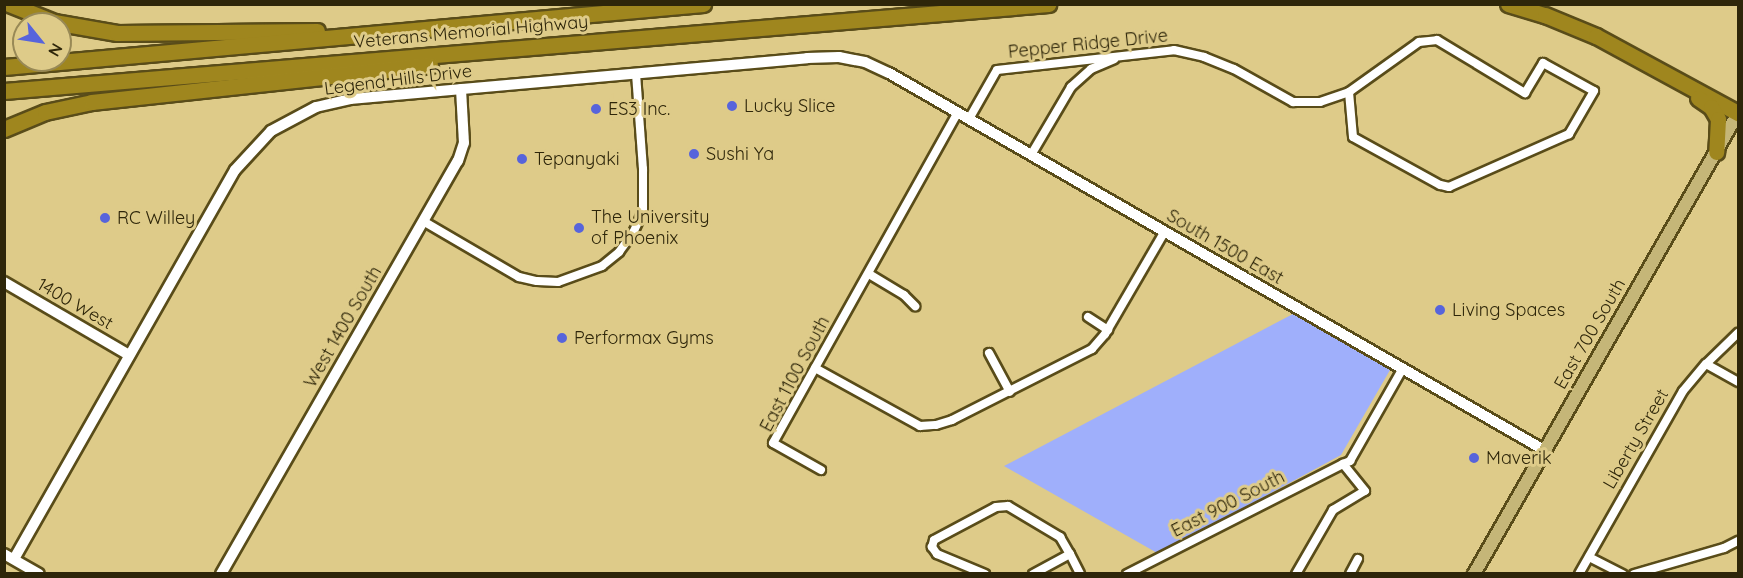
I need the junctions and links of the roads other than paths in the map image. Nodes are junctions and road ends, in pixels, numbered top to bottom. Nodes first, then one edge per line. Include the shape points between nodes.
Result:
1 (9, 4) edge
2 (703, 4) edge
3 (1048, 4) edge
4 (1508, 4) edge
5 (398, 33) junction
6 (572, 43) junction
7 (1123, 56) junction
8 (1644, 62) junction
9 (4, 67) edge
10 (636, 73) junction
11 (889, 73) joint
12 (461, 89) junction
13 (4, 91) edge
14 (1350, 93) junction
15 (958, 112) junction
16 (1738, 113) edge
17 (969, 118) junction
18 (4, 129) edge
19 (1716, 152) junction
20 (1031, 155) junction
21 (423, 221) junction
22 (1165, 231) junction
23 (869, 274) junction
24 (4, 282) edge
25 (915, 306) dead end
26 (1088, 317) dead end
27 (1108, 330) junction
28 (1738, 333) edge
29 (989, 353) dead end
30 (129, 355) junction
31 (1706, 364) junction
32 (815, 368) junction
33 (1403, 368) junction
34 (1738, 382) edge
35 (1010, 392) junction
36 (1545, 450) junction
37 (1343, 464) junction
38 (821, 470) dead end
39 (1738, 541) edge
40 (1070, 554) junction
41 (9, 556) edge
42 (1589, 557) junction
43 (1358, 559) dead end
44 (39, 573) edge
45 (221, 573) edge
46 (985, 573) edge
47 (1033, 573) edge
48 (1080, 573) edge
49 (1127, 573) edge
50 (1296, 573) edge
51 (1350, 573) edge
52 (1474, 573) edge
53 (1579, 573) edge
54 (1623, 573) edge
55 (1634, 573) edge

1 - 5 highway via 66,25 124,34
2 - 5 highway, Veterans Memorial Highway
3 - 6 highway, Veterans Memorial Highway
4 - 8 highway via 1571,25
5 - 9 highway, Veterans Memorial Highway
6 - 13 highway, Veterans Memorial Highway
6 - 18 highway via 547,53 92,102 51,110
7 - 14 street, Pepper Ridge Drive via 1174,50 1204,57 1245,74 1293,102 1320,102
7 - 17 street, Pepper Ridge Drive via 997,69
7 - 20 street via 1091,69 1071,87
8 - 16 highway
8 - 19 highway via 1713,110 1718,122
10 - 11 street, Legend Hills Drive via 839,57 865,62
10 - 12 street, Legend Hills Drive
10 - 21 street via 643,212 620,252 602,266 558,282 519,277
11 - 15 street, South 1500 East
12 - 21 street, West 1400 South via 464,143 458,161
12 - 30 street, Legend Hills Drive via 316,106 271,131 235,170
14 - 14 street, Pepper Ridge Drive via 1419,42 1437,40 1525,93 1543,63 1594,91 1569,134 1449,187 1353,137
15 - 17 street, South 1500 East
15 - 23 street, East 1100 South
16 - 19 main road, East 700 South
17 - 20 street, South 1500 East
19 - 36 main road, East 700 South
20 - 22 street, South 1500 East
21 - 45 street, West 1400 South
22 - 27 street
22 - 33 street, South 1500 East
23 - 25 street
23 - 32 street, East 1100 South
24 - 30 street, 1400 West
26 - 27 street
27 - 35 street via 1092,350
28 - 31 street, Liberty Street
29 - 35 street
30 - 41 street, Legend Hills Drive
31 - 34 street
31 - 42 street, Liberty Street via 1683,391
32 - 35 street via 920,426 936,425
32 - 38 street, East 1100 South via 773,442
33 - 36 street, South 1500 East
33 - 37 street via 1350,461
36 - 52 main road, East 700 South
37 - 49 street, East 900 South
37 - 50 street via 1365,490 1333,510
39 - 55 street
40 - 46 street via 1060,537 1008,506 996,507 934,540 932,547 937,554
40 - 47 street
40 - 48 street
41 - 44 street
42 - 53 street, Liberty Street
42 - 54 street
43 - 51 street

